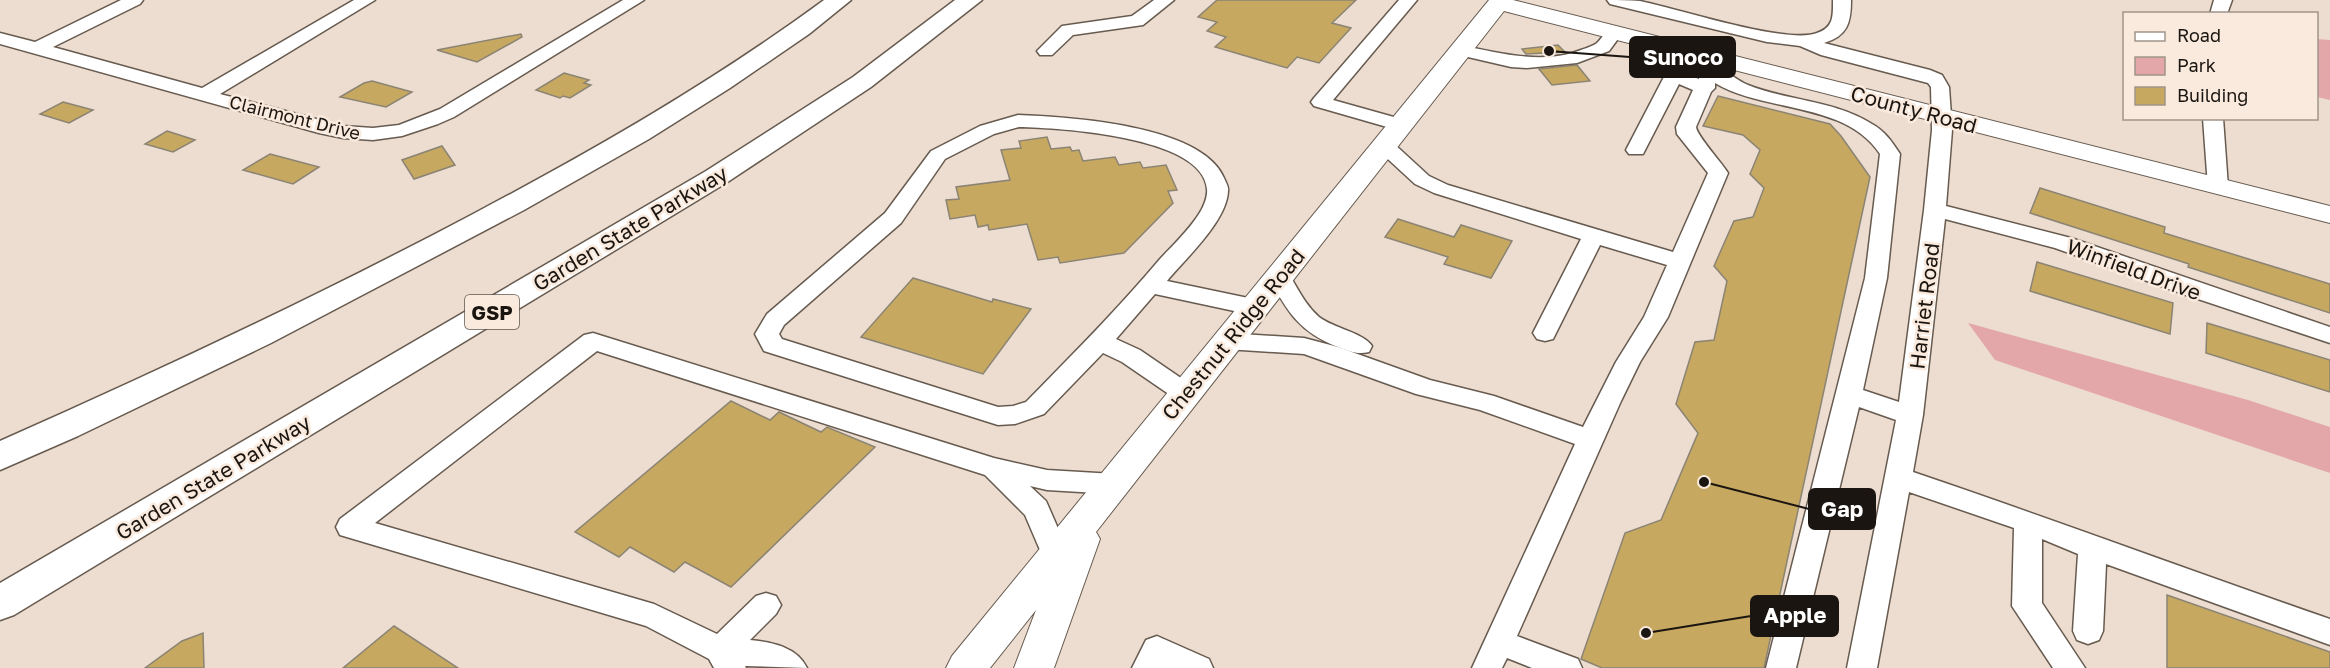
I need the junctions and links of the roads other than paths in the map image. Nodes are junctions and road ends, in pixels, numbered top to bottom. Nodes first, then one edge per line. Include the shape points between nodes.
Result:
1 (134, 0) edge
2 (366, 0) edge
3 (635, 0) edge
4 (839, 0) edge
5 (970, 0) edge
6 (1165, 0) edge
7 (1408, 0) edge
8 (1558, 0) edge
9 (1616, 0) edge
10 (1842, 0) edge
11 (1495, 1) edge
12 (1606, 30) junction
13 (0, 38) edge
14 (1804, 41) junction
15 (1672, 46) junction
16 (37, 48) junction
17 (1461, 50) junction
18 (1046, 51) dead end
19 (1707, 79) junction
20 (206, 94) junction
21 (1940, 116) junction
22 (2213, 120) edge
23 (1393, 135) junction
24 (1636, 150) dead end
25 (2218, 187) junction
26 (1935, 210) junction
27 (2330, 214) edge
28 (1594, 236) junction
29 (1681, 262) junction
30 (1279, 276) junction
31 (1153, 284) junction
32 (1253, 308) junction
33 (1545, 333) dead end
34 (2330, 335) edge
35 (1099, 341) junction
36 (1226, 342) junction
37 (1185, 393) junction
38 (1850, 395) junction
39 (1485, 402) junction
40 (1910, 415) junction
41 (1590, 440) junction
42 (0, 456) edge
43 (994, 468) junction
44 (1899, 478) junction
45 (1114, 484) junction
46 (1090, 514) junction
47 (2028, 522) junction
48 (2093, 548) junction
49 (1056, 556) junction
50 (0, 603) edge
51 (766, 605) dead end
52 (2088, 631) dead end
53 (2330, 632) edge
54 (1493, 655) edge
55 (726, 659) edge
56 (792, 668) edge
57 (966, 668) edge
58 (1034, 668) edge
59 (1147, 668) edge
60 (1198, 668) edge
61 (1567, 668) edge
62 (1781, 668) edge
63 (1862, 668) edge
64 (2070, 668) edge

1 - 16 street
2 - 20 street
3 - 20 street, Clairmont Drive via 447,113 387,134 342,133
4 - 42 highway via 669,115 455,236 221,354
5 - 50 highway, Garden State Parkway / GSP via 861,82 716,177
6 - 18 street via 1137,21 1068,30
7 - 23 street via 1321,102
8 - 12 main road
9 - 14 street via 1767,37
10 - 14 street via 1838,28 1822,38
11 - 12 main road, County Road
11 - 17 main road, Chestnut Ridge Road
12 - 15 main road, County Road
12 - 17 street via 1603,47 1577,58 1511,62
13 - 16 street, Clairmont Drive
14 - 21 street, Harriet Road via 1827,51 1930,77 1940,87
15 - 19 street
15 - 21 main road, County Road
16 - 20 street, Clairmont Drive
17 - 23 main road, Chestnut Ridge Road
19 - 24 street via 1672,79
19 - 29 street via 1686,130 1718,173
19 - 38 street via 1725,81 1850,120 1888,149 1888,183 1876,278
21 - 25 main road, County Road
21 - 26 street, Harriet Road
22 - 25 street
23 - 28 street via 1422,180
23 - 30 main road, Chestnut Ridge Road
25 - 27 main road, County Road
26 - 34 street, Winfield Drive via 2063,243
26 - 40 street, Harriet Road
28 - 29 street
28 - 33 street
29 - 41 street
30 - 32 main road, Chestnut Ridge Road
30 - 39 street via 1300,313 1322,332 1434,374
31 - 32 street via 1165,290
31 - 35 street
31 - 35 street via 1208,217 1218,189 1208,166 1185,149 1104,127 1018,121 987,130 938,155 893,218 775,320 767,334 773,345 998,416 1035,408
32 - 36 main road, Chestnut Ridge Road
35 - 37 street via 1131,356
36 - 37 main road, Chestnut Ridge Road
36 - 39 street via 1304,346 1425,388
37 - 45 main road, Chestnut Ridge Road
38 - 40 street
38 - 62 street
39 - 41 street
40 - 44 street, Harriet Road
41 - 54 street
43 - 45 street via 1047,480
43 - 49 street via 1036,509
43 - 55 street via 593,341 350,527 630,608 676,625
44 - 47 street
44 - 63 street, Harriet Road
45 - 46 main road, Chestnut Ridge Road
46 - 49 main road, Chestnut Ridge Road
46 - 58 main road
47 - 48 street
47 - 64 street via 2027,606
48 - 52 street
48 - 53 street
49 - 57 main road, Chestnut Ridge Road
51 - 55 street
54 - 61 street
55 - 56 street via 770,655
59 - 60 street via 1157,650

